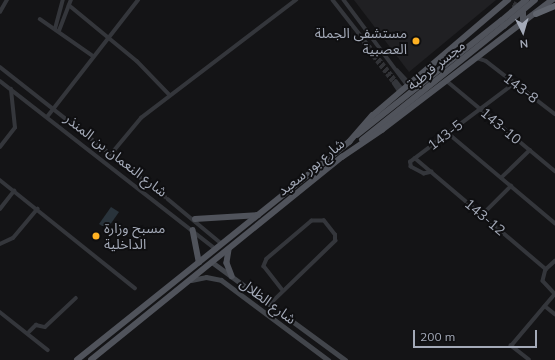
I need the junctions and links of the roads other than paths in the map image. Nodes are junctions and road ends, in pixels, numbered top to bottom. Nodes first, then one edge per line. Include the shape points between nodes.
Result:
1 (7, 0) edge
2 (63, 0) edge
3 (71, 0) edge
4 (138, 0) edge
5 (296, 0) edge
6 (332, 0) edge
7 (344, 0) edge
8 (526, 0) edge
9 (535, 0) edge
10 (552, 0) edge
11 (0, 2) edge
12 (510, 2) edge
13 (5, 5) junction
14 (69, 5) junction
15 (555, 6) edge
16 (0, 12) edge
17 (523, 12) dead end
18 (536, 14) junction
19 (40, 19) dead end
20 (503, 23) junction
21 (523, 24) junction
22 (57, 30) junction
23 (108, 37) junction
24 (368, 47) tunnel mouth
25 (485, 52) junction
26 (93, 56) junction
27 (477, 58) junction
28 (486, 61) junction
29 (0, 67) edge
30 (0, 81) edge
31 (447, 81) junction
32 (395, 82) tunnel mouth
33 (515, 83) junction
34 (405, 88) junction
35 (11, 90) junction
36 (170, 95) junction
37 (480, 108) junction
38 (53, 109) junction
39 (555, 114) edge
40 (47, 117) junction
41 (448, 133) junction
42 (349, 142) junction
43 (0, 147) edge
44 (352, 149) junction
45 (530, 150) junction
46 (111, 154) junction
47 (415, 158) junction
48 (555, 171) edge
49 (432, 172) junction
50 (142, 178) junction
51 (501, 178) junction
52 (0, 180) edge
53 (135, 186) junction
54 (511, 186) junction
55 (156, 189) tunnel mouth
56 (14, 191) junction
57 (168, 198) tunnel mouth
58 (0, 209) edge
59 (37, 209) junction
60 (258, 215) junction
61 (482, 215) junction
62 (195, 219) junction
63 (555, 223) edge
64 (193, 230) junction
65 (0, 244) edge
66 (222, 244) junction
67 (216, 249) junction
68 (229, 250) junction
69 (555, 261) edge
70 (199, 262) junction
71 (213, 263) junction
72 (546, 269) junction
73 (232, 276) junction
74 (189, 281) junction
75 (135, 288) dead end
76 (282, 289) junction
77 (555, 294) edge
78 (76, 298) dead end
79 (272, 306) junction
80 (545, 306) junction
81 (0, 312) edge
82 (555, 314) edge
83 (268, 316) junction
84 (29, 332) junction
85 (48, 350) dead end
86 (77, 360) edge
87 (91, 360) edge
88 (328, 360) edge
89 (345, 360) edge
90 (529, 360) edge

1 - 13 street
2 - 22 street
3 - 14 street
4 - 23 street
5 - 36 street
6 - 24 street
7 - 34 street via 397,70
8 - 20 main road, مجسر قرطبة, bridge
9 - 20 main road, مجسر قرطبة, bridge
10 - 18 main road, شارع بور سعيد
11 - 13 street
12 - 34 main road, شارع بور سعيد
13 - 16 street
14 - 22 street
14 - 23 street
15 - 18 highway
17 - 21 main road
18 - 21 main road, شارع بور سعيد
19 - 22 street
20 - 42 main road, مجسر قرطبة
20 - 44 main road, مجسر قرطبة
21 - 25 main road, شارع بور سعيد
22 - 26 street
23 - 26 street
23 - 36 street
25 - 27 main road, شارع بور سعيد
25 - 28 street
26 - 38 street
27 - 28 street, 143-8
27 - 31 main road, شارع بور سعيد
28 - 33 street, 143-8
29 - 38 street, شارع النعمان بن المنذر
30 - 35 street, شارع النعمان بن المنذر
31 - 37 street, 143-10
31 - 44 main road, شارع بور سعيد
32 - 34 street
33 - 37 street, 143-5
33 - 39 street, 143-8
34 - 42 main road, شارع بور سعيد
35 - 40 street, شارع النعمان بن المنذر
35 - 43 street via 15,128
36 - 46 street via 134,124
37 - 41 street, 143-5
37 - 45 street, 143-10
38 - 40 street
38 - 46 street, شارع النعمان بن المنذر
40 - 53 street, شارع النعمان بن المنذر
41 - 47 street, 143-5
41 - 51 street
42 - 60 main road, شارع بور سعيد
44 - 68 main road, شارع بور سعيد
45 - 48 street, 143-10
45 - 51 street
46 - 50 street, شارع النعمان بن المنذر
47 - 49 street, 143-12
47 - 49 street via 410,162 411,167 424,174
49 - 61 street, 143-12
50 - 53 street
50 - 55 street, شارع النعمان بن المنذر
51 - 54 street
52 - 56 street
53 - 64 street, شارع النعمان بن المنذر
54 - 61 street
54 - 63 street
56 - 58 street
56 - 59 street
57 - 62 street, شارع النعمان بن المنذر
59 - 65 street via 13,238
59 - 75 street
60 - 62 main road
60 - 66 main road, شارع بور سعيد
61 - 72 street, 143-12
62 - 66 street, شارع النعمان بن المنذر
64 - 67 street, شارع النعمان بن المنذر
64 - 70 main road
66 - 67 main road, شارع بور سعيد
67 - 70 main road, شارع بور سعيد
68 - 71 main road, شارع بور سعيد
68 - 73 main road via 227,263
69 - 72 street
70 - 86 main road, شارع بور سعيد
71 - 73 street
71 - 74 main road, شارع بور سعيد
72 - 77 street via 543,281
73 - 79 street
74 - 83 street, شارع الظلال via 206,277 221,280
74 - 87 main road, شارع بور سعيد
76 - 76 street via 335,241 335,234 324,221 312,222 267,259 264,266
76 - 79 street
77 - 80 street
78 - 84 street via 45,327 36,325
79 - 83 street
79 - 89 street
80 - 82 street
80 - 90 street via 511,346
81 - 84 street via 15,326
83 - 88 street, شارع الظلال
84 - 85 street

